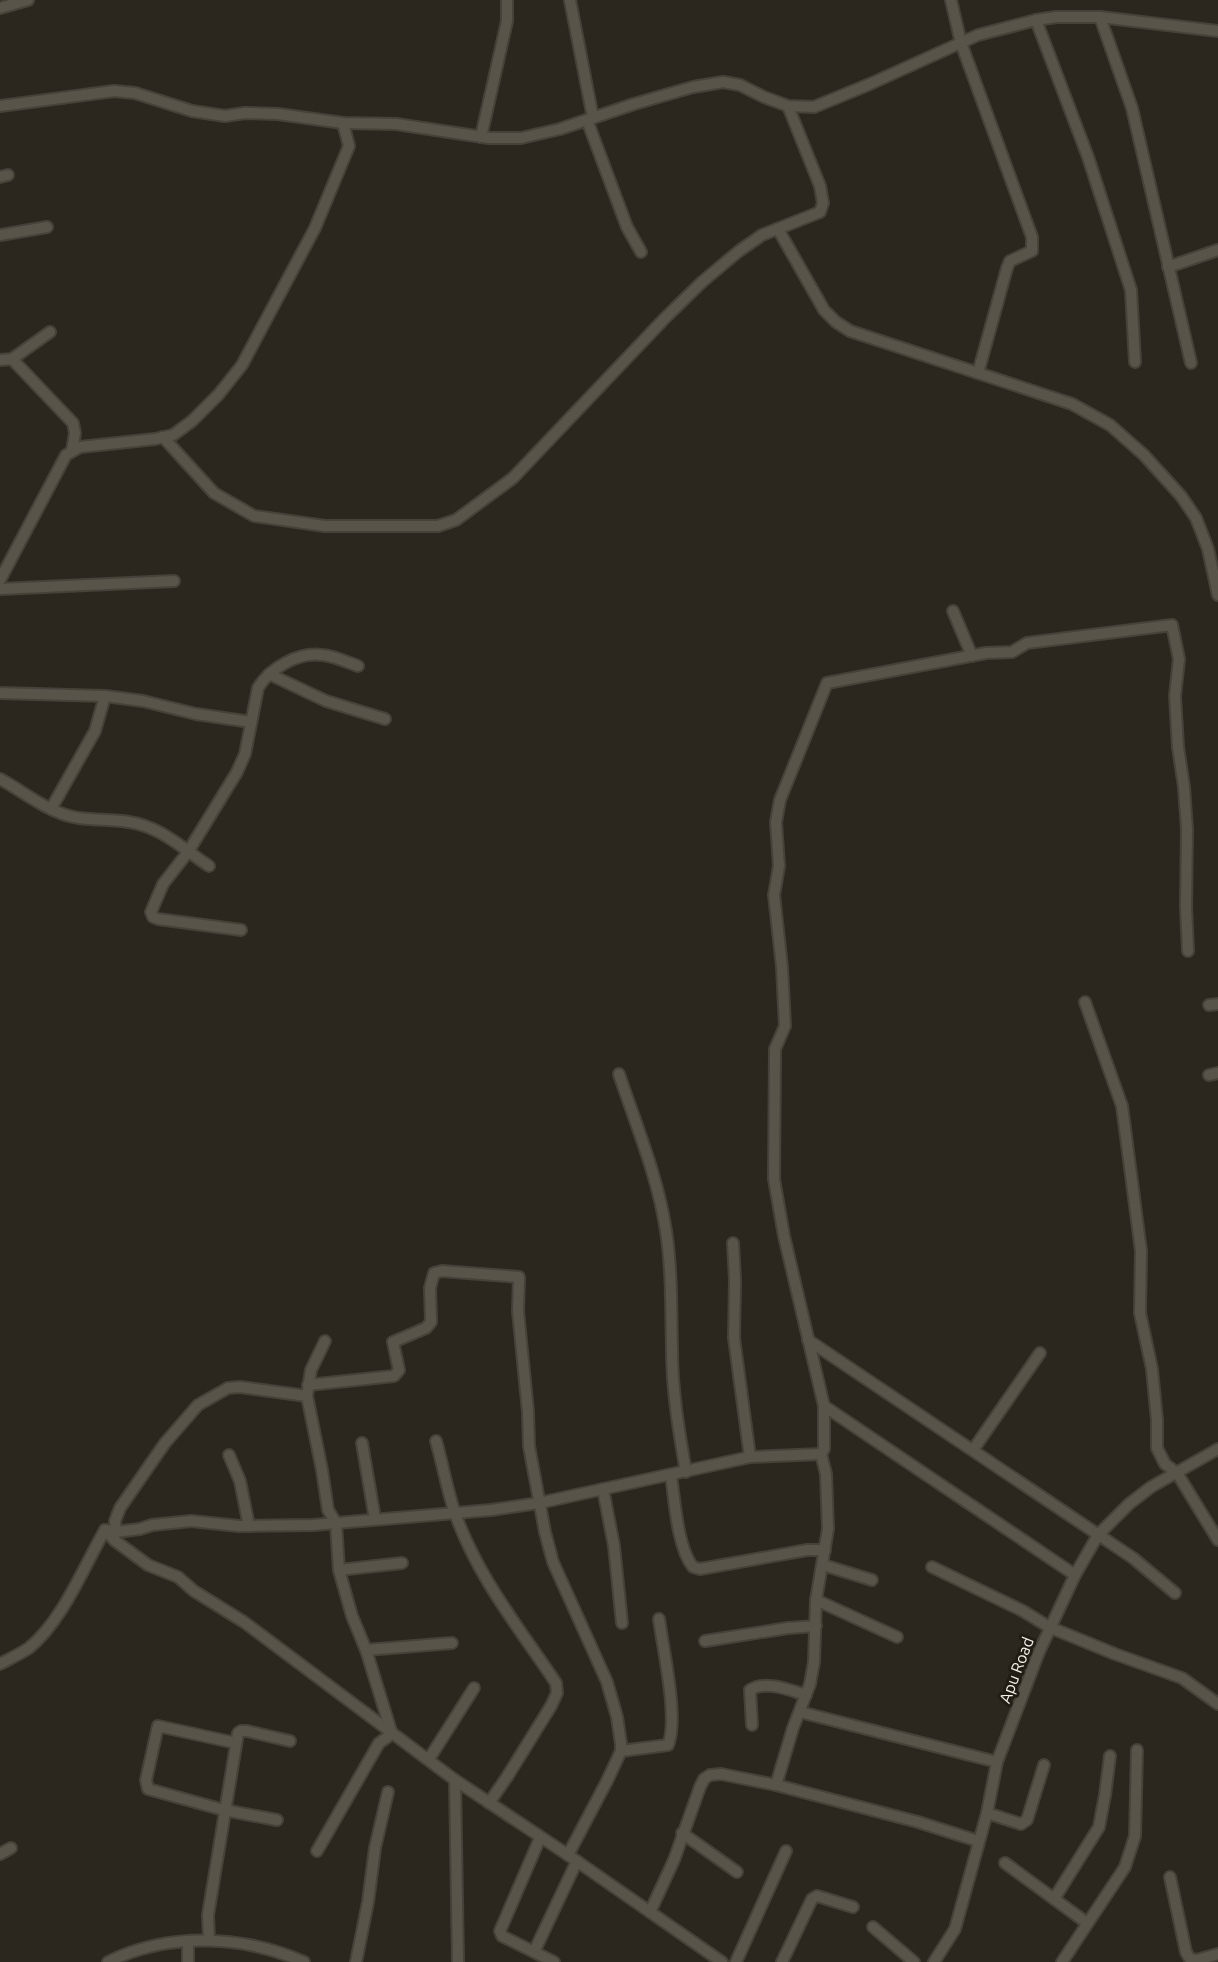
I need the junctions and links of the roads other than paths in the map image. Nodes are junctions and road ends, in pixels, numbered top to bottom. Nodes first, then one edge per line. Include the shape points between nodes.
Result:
1 (28, 0) edge
2 (507, 0) edge
3 (570, 0) edge
4 (951, 0) edge
5 (0, 8) edge
6 (1100, 17) junction
7 (1036, 20) junction
8 (1218, 31) edge
9 (961, 43) junction
10 (0, 106) edge
11 (788, 106) junction
12 (590, 119) junction
13 (343, 123) junction
14 (481, 137) junction
15 (47, 227) dead end
16 (778, 229) junction
17 (0, 235) edge
18 (1218, 250) edge
19 (641, 252) dead end
20 (1168, 267) junction
21 (50, 332) dead end
22 (6, 360) edge
23 (1135, 362) dead end
24 (1191, 363) dead end
25 (978, 373) junction
26 (163, 437) junction
27 (72, 451) junction
28 (0, 580) edge
29 (174, 581) dead end
30 (0, 589) edge
31 (1218, 595) edge
32 (953, 611) dead end
33 (972, 656) junction
34 (358, 666) dead end
35 (269, 674) junction
36 (0, 693) edge
37 (105, 696) junction
38 (385, 719) dead end
39 (251, 722) junction
40 (0, 779) edge
41 (51, 809) junction
42 (188, 852) junction
43 (210, 867) dead end
44 (241, 930) dead end
45 (1188, 951) dead end
46 (1085, 1002) dead end
47 (619, 1074) dead end
48 (732, 1243) dead end
49 (808, 1340) junction
50 (325, 1341) dead end
51 (1040, 1353) dead end
52 (308, 1391) junction
53 (824, 1406) junction
54 (436, 1441) dead end
55 (362, 1443) dead end
56 (1218, 1449) edge
57 (973, 1450) junction
58 (821, 1454) junction
59 (229, 1455) dead end
60 (750, 1457) junction
61 (686, 1472) junction
62 (1177, 1473) junction
63 (671, 1476) junction
64 (603, 1489) junction
65 (539, 1503) junction
66 (455, 1513) junction
67 (375, 1519) junction
68 (336, 1523) junction
69 (249, 1526) junction
70 (111, 1531) junction
71 (1098, 1535) junction
72 (1218, 1540) edge
73 (825, 1551) junction
74 (402, 1563) dead end
75 (823, 1565) junction
76 (932, 1567) dead end
77 (339, 1570) junction
78 (1075, 1575) junction
79 (872, 1580) dead end
80 (1175, 1593) dead end
81 (816, 1600) junction
82 (659, 1619) dead end
83 (622, 1623) dead end
84 (816, 1626) junction
85 (1049, 1627) junction
86 (897, 1637) dead end
87 (705, 1641) dead end
88 (452, 1643) dead end
89 (366, 1650) junction
90 (0, 1664) edge
91 (474, 1688) dead end
92 (806, 1695) junction
93 (1218, 1704) edge
94 (800, 1712) junction
95 (752, 1725) dead end
96 (392, 1734) junction
97 (290, 1741) dead end
98 (236, 1743) junction
99 (1137, 1750) dead end
100 (621, 1751) junction
101 (1110, 1755) dead end
102 (429, 1759) junction
103 (997, 1762) junction
104 (1044, 1766) dead end
105 (455, 1780) junction
106 (776, 1785) junction
107 (388, 1792) dead end
108 (489, 1803) junction
109 (224, 1810) junction
110 (987, 1813) junction
111 (277, 1820) dead end
112 (682, 1833) junction
113 (540, 1838) junction
114 (978, 1841) junction
115 (10, 1848) dead end
116 (317, 1851) dead end
117 (786, 1851) dead end
118 (0, 1854) edge
119 (573, 1858) junction
120 (1005, 1863) dead end
121 (737, 1872) dead end
122 (1170, 1877) dead end
123 (1054, 1899) junction
124 (852, 1907) dead end
125 (650, 1912) junction
126 (1087, 1923) junction
127 (873, 1927) dead end
128 (209, 1940) junction
129 (188, 1942) junction
130 (1218, 1954) edge
131 (535, 1956) edge
132 (108, 1962) edge
133 (188, 1962) edge
134 (304, 1962) edge
135 (356, 1962) edge
136 (458, 1962) edge
137 (554, 1962) edge
138 (722, 1962) edge
139 (736, 1962) edge
140 (782, 1962) edge
141 (914, 1962) edge
142 (934, 1962) edge
143 (1062, 1962) edge

1 - 5 street
2 - 14 street via 507,21
3 - 12 street
4 - 9 street
6 - 7 street
6 - 8 street
6 - 20 street via 1132,108
7 - 9 street
7 - 23 street via 1088,157 1131,290
9 - 11 street via 814,106
9 - 25 street via 1032,237 1032,251 1010,261 1007,268
10 - 13 street via 114,91 225,116 278,114
11 - 12 street via 740,85 723,82 693,87
11 - 16 street via 823,203 820,212
12 - 14 street via 521,138
12 - 19 street via 627,227
13 - 14 street via 396,124
13 - 26 street via 349,146 338,176 247,357 192,421 173,435
15 - 17 street
16 - 25 street via 824,310 836,322 850,331
16 - 26 street via 762,235 702,282 513,478 456,520 438,526 325,526 254,516 214,493
18 - 20 street
20 - 24 street
21 - 22 street
22 - 27 street via 73,423
25 - 31 street via 1072,404 1110,425 1144,454 1196,518 1208,549
26 - 27 street via 90,445
27 - 28 street via 63,459
29 - 30 street
32 - 33 street
33 - 45 street via 1012,652 1027,643 1172,625 1179,659 1175,696 1188,830
33 - 49 street via 828,683 780,800 776,822 779,866 774,895 785,1026 775,1049 774,1179
34 - 35 street via 320,654 294,659
35 - 38 street via 326,701
35 - 39 street via 258,688
36 - 37 street
37 - 39 street
37 - 41 street via 95,731
39 - 42 street via 237,772
40 - 41 street
41 - 42 street via 78,818 143,825 173,839
42 - 43 street
42 - 44 street via 163,884 154,902 153,917
46 - 62 street via 1122,1106 1141,1251 1140,1312 1152,1369 1157,1448 1165,1464
47 - 61 street via 658,1191 667,1232 675,1400
48 - 60 street via 734,1338
49 - 53 street
49 - 57 street
50 - 52 street via 311,1370
51 - 57 street
52 - 65 street via 394,1376 399,1370 393,1342 431,1323 430,1288 434,1273 519,1277 518,1311 529,1446
52 - 68 street via 328,1510
52 - 70 street via 240,1387 198,1405 165,1443 120,1508
53 - 58 street
53 - 78 street
54 - 66 street
55 - 67 street
56 - 62 street, Apu Road
57 - 71 street
58 - 60 street
58 - 73 street via 828,1496
59 - 69 street via 240,1481
60 - 61 street
61 - 63 street
62 - 71 street, Apu Road via 1129,1504
62 - 72 street
63 - 64 street
63 - 73 street via 682,1541 693,1567 700,1569 807,1550
64 - 65 street
64 - 83 street
65 - 66 street
65 - 100 street via 553,1562 607,1683
66 - 67 street
66 - 108 street via 486,1580 555,1683 557,1693
67 - 68 street
68 - 69 street
68 - 77 street
69 - 70 street via 191,1521
70 - 90 street via 47,1629 28,1648
70 - 96 street via 114,1540 244,1622
71 - 78 street, Apu Road
71 - 80 street
73 - 75 street
74 - 77 street
75 - 79 street
75 - 81 street
76 - 85 street
77 - 89 street
78 - 85 street, Apu Road
81 - 84 street
81 - 86 street
82 - 100 street via 671,1714 670,1740 668,1745 658,1748
84 - 87 street
84 - 92 street via 814,1662
85 - 93 street via 1182,1678
85 - 103 street, Apu Road
88 - 89 street
89 - 96 street
91 - 102 street
92 - 94 street
92 - 95 street via 757,1686 750,1690
94 - 103 street
94 - 106 street
96 - 102 street
96 - 116 street via 380,1743
97 - 98 street via 241,1731
98 - 109 street
98 - 109 street via 158,1726 147,1780 152,1792
99 - 126 street via 1135,1836 1125,1867
100 - 119 street
101 - 123 street via 1098,1827
102 - 105 street
103 - 110 street, Apu Road
104 - 110 street via 1027,1820 1021,1824
105 - 108 street
105 - 136 street
106 - 112 street via 710,1775 700,1787
106 - 114 street
107 - 135 street
108 - 113 street
109 - 111 street
109 - 128 street via 208,1915
110 - 114 street, Apu Road
112 - 121 street
112 - 125 street
113 - 119 street
113 - 131 street via 500,1931
114 - 142 street, Apu Road via 955,1929
115 - 118 street
117 - 139 street
119 - 125 street
119 - 131 street
120 - 123 street
122 - 130 street via 1190,1959
123 - 126 street
124 - 140 street via 817,1896 812,1899
125 - 138 street
126 - 143 street
127 - 141 street
128 - 129 street
128 - 134 street via 241,1944
129 - 132 street via 146,1948
129 - 133 street
131 - 137 street

